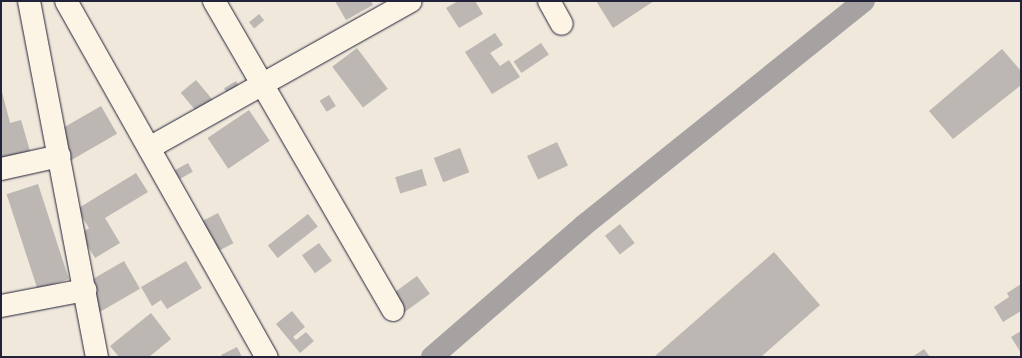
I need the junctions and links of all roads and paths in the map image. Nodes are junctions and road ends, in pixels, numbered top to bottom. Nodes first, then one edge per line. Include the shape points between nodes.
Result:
1 (29, 1) edge
2 (66, 1) edge
3 (214, 1) edge
4 (411, 1) edge
5 (549, 1) edge
6 (562, 24) dead end
7 (263, 86) junction
8 (149, 148) junction
9 (60, 156) junction
10 (1, 169) edge
11 (85, 290) junction
12 (1, 306) edge
13 (393, 310) dead end
14 (97, 357) edge
15 (268, 357) edge

1 - 9 street
2 - 8 street
3 - 7 street
4 - 7 street
5 - 6 street
7 - 8 street
7 - 13 street
8 - 15 street
9 - 10 street
9 - 11 street
11 - 12 street
11 - 14 street

